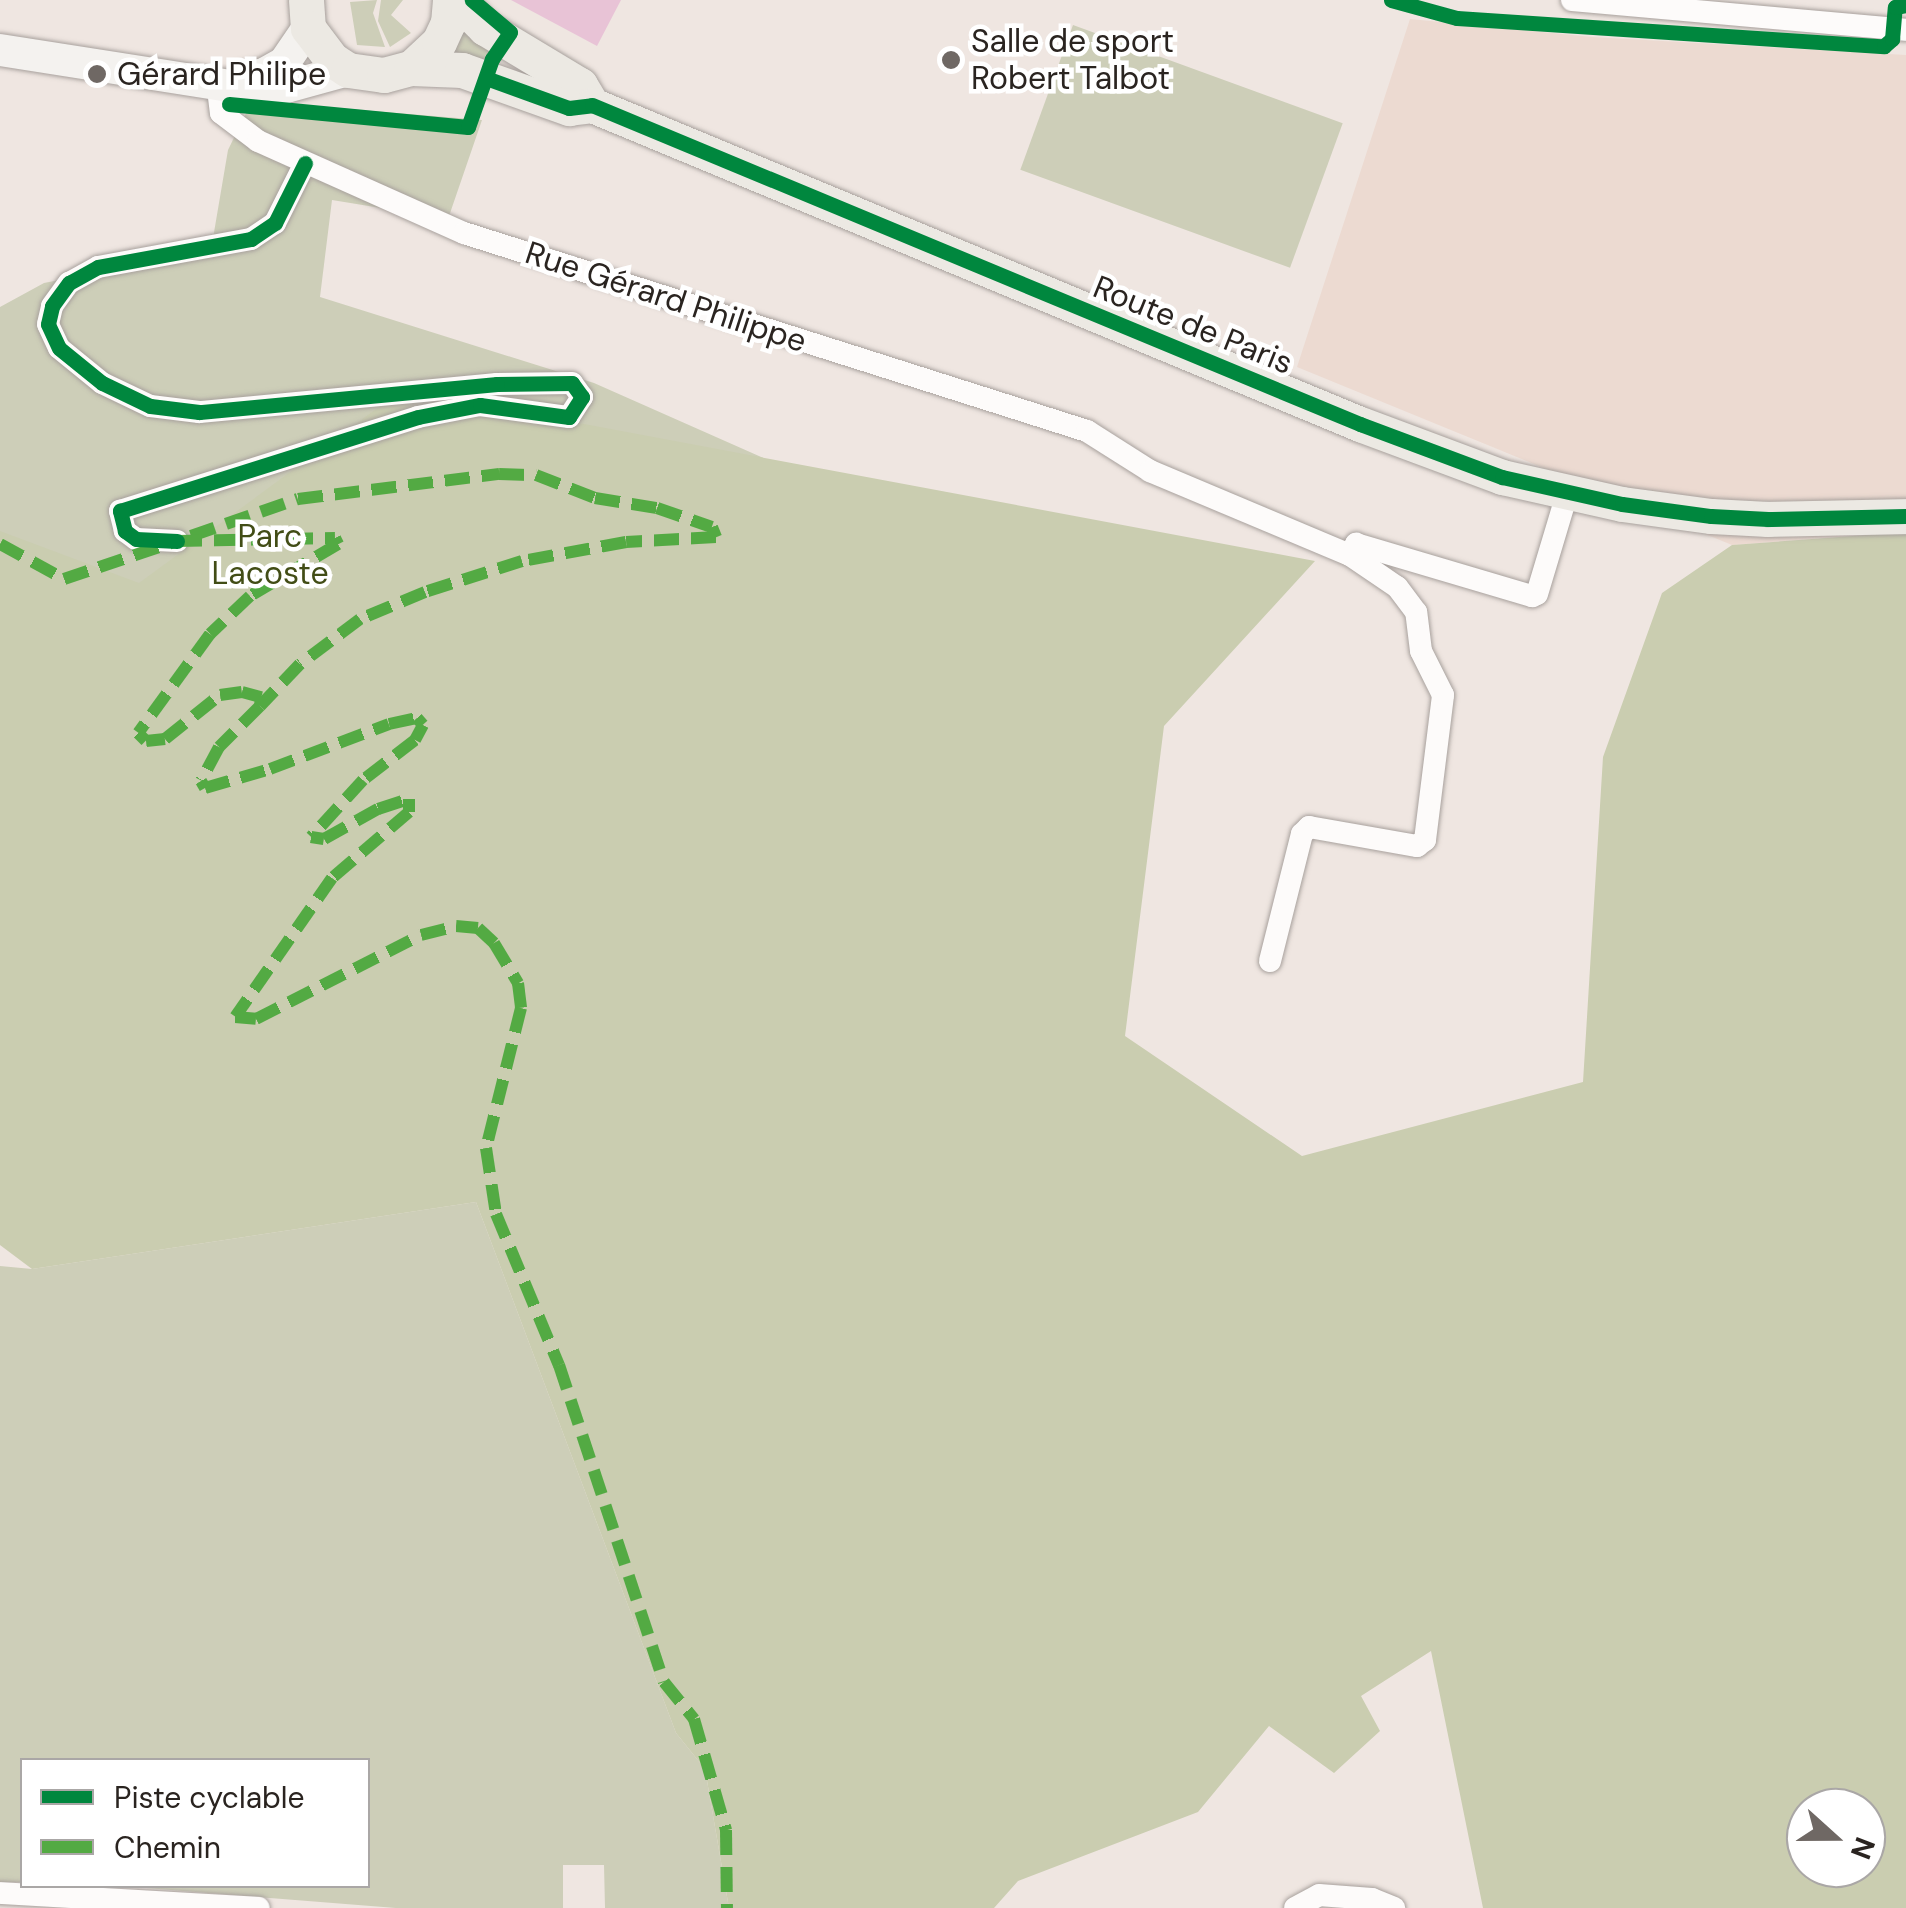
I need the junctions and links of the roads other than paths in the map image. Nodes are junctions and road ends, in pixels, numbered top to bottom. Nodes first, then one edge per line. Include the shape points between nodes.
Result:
1 (454, 0) edge
2 (1572, 0) edge
3 (305, 9) edge
4 (1906, 30) edge
5 (0, 50) edge
6 (410, 68) junction
7 (348, 70) junction
8 (217, 81) junction
9 (592, 105) junction
10 (305, 164) junction
11 (1567, 494) junction
12 (1906, 516) edge
13 (177, 542) dead end
14 (1350, 554) junction
15 (1270, 961) dead end
16 (0, 1893) edge
17 (259, 1908) edge
18 (1295, 1908) edge
19 (1394, 1908) edge

1 - 6 main road via 439,42
1 - 9 main road, Route de Paris via 485,28 580,85
2 - 4 street
3 - 7 main road via 321,48
3 - 8 street via 293,54 275,69
5 - 8 street
6 - 7 main road, Route de Paris via 384,75
6 - 9 main road, Route de Paris via 462,70 569,108
7 - 8 street via 268,89
8 - 10 street, Rue Gérard Philippe via 217,103 228,120
9 - 11 main road, Route de Paris via 1360,424 1502,478
10 - 13 street via 275,223 251,240 98,267 69,282 48,324 59,348 102,383 150,406 199,412 497,384 572,384 582,397 569,417 480,405 418,417 120,511 136,539
10 - 14 street, Rue Gérard Philippe via 464,234 1088,431 1150,471
11 - 12 main road, Route de Paris via 1768,519
11 - 14 street via 1532,596 1356,544
14 - 15 street via 1397,587 1416,612 1420,651 1443,695 1425,840 1416,846 1309,827
16 - 17 street
18 - 19 street via 1319,1895

